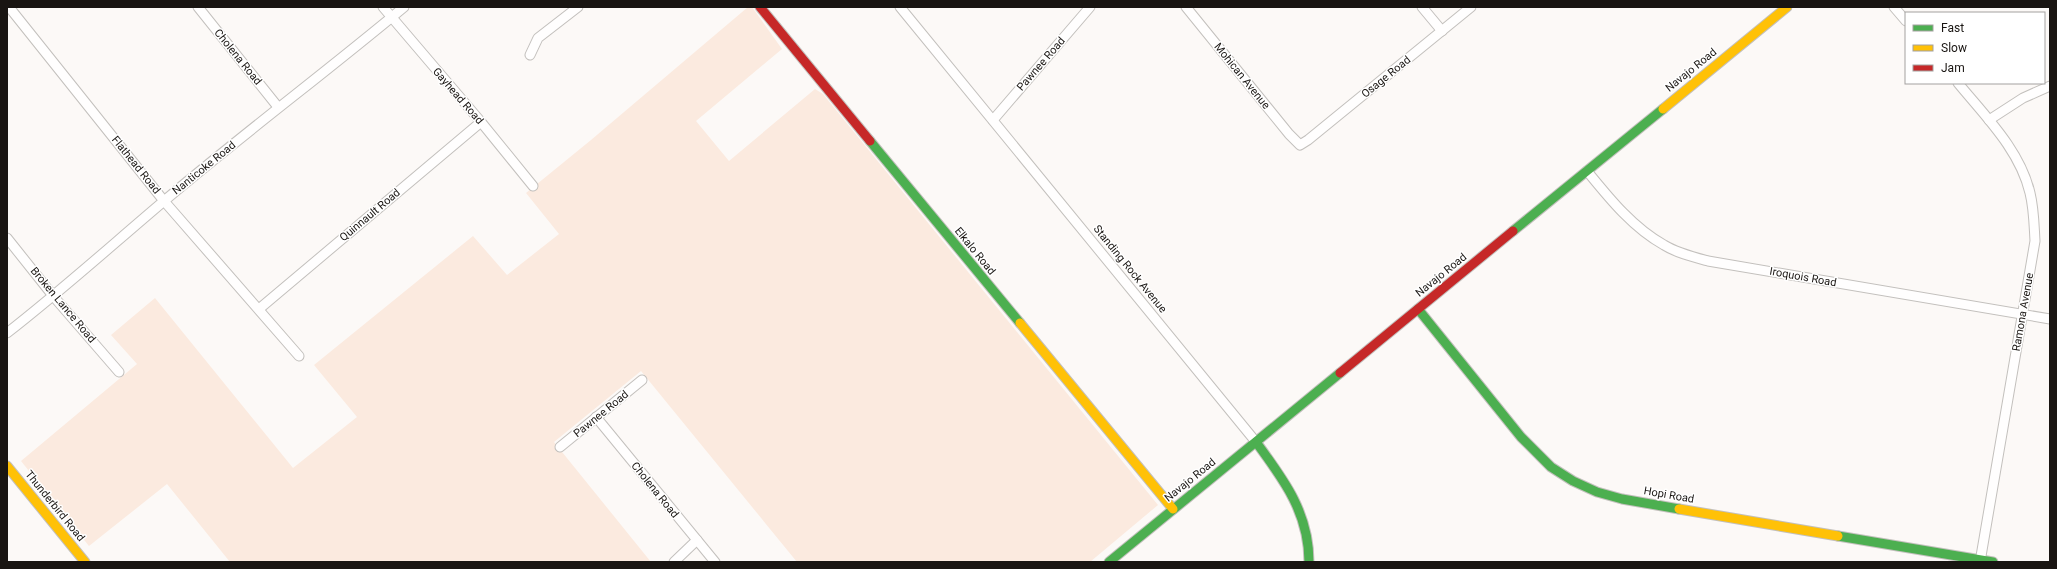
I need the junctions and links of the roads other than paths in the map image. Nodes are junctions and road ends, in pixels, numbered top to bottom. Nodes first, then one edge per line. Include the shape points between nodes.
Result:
1 (9, 7) edge
2 (198, 7) edge
3 (382, 7) edge
4 (404, 7) edge
5 (578, 7) edge
6 (760, 7) edge
7 (900, 7) edge
8 (1090, 7) edge
9 (1186, 7) edge
10 (1422, 7) edge
11 (1471, 7) edge
12 (1787, 7) edge
13 (1894, 7) edge
14 (391, 18) junction
15 (1905, 20) edge
16 (1442, 31) junction
17 (530, 55) dead end
18 (1959, 84) edge
19 (2050, 86) edge
20 (278, 107) junction
21 (993, 120) junction
22 (1989, 120) junction
23 (481, 122) junction
24 (1300, 145) joint
25 (1587, 171) junction
26 (533, 186) dead end
27 (164, 201) junction
28 (7, 238) edge
29 (54, 297) junction
30 (259, 309) junction
31 (1418, 309) junction
32 (2022, 314) junction
33 (2050, 318) edge
34 (7, 334) edge
35 (299, 356) dead end
36 (119, 372) dead end
37 (642, 380) dead end
38 (596, 417) junction
39 (1256, 442) junction
40 (560, 447) dead end
41 (7, 466) edge
42 (1173, 509) junction
43 (697, 540) junction
44 (1981, 561) edge
45 (85, 562) edge
46 (674, 562) edge
47 (715, 562) edge
48 (1109, 562) edge
49 (1309, 562) edge
50 (1993, 562) edge

1 - 27 street, Flathead Road
2 - 20 street, Cholena Road
3 - 14 street, Gayhead Road
4 - 14 street, Nanticoke Road
5 - 17 street via 538,38
6 - 42 street, Elkalo Road
7 - 21 street, Standing Rock Avenue
8 - 21 street, Pawnee Road
9 - 24 street, Mohican Avenue
10 - 16 street
11 - 16 street, Osage Road
12 - 25 street, Navajo Road
13 - 15 street
14 - 20 street, Nanticoke Road
14 - 23 street, Gayhead Road
16 - 24 street, Osage Road
18 - 22 street, Ramona Avenue
19 - 22 street via 2023,98
20 - 27 street, Nanticoke Road
21 - 39 street, Standing Rock Avenue
22 - 32 street, Ramona Avenue via 2022,169 2030,192 2035,242
23 - 26 street, Gayhead Road
23 - 30 street, Quinnault Road
25 - 31 street, Navajo Road
25 - 32 street, Iroquois Road via 1620,209 1643,230 1664,246 1685,254 1708,261
27 - 29 street, Nanticoke Road
27 - 30 street, Flathead Road
28 - 29 street, Broken Lance Road
29 - 34 street, Nanticoke Road
29 - 36 street, Broken Lance Road
30 - 35 street, Flathead Road
31 - 39 street, Navajo Road
31 - 44 street, Hopi Road via 1521,438 1551,467 1597,492 1630,500
32 - 33 street, Iroquois Road
32 - 44 street, Ramona Avenue
37 - 38 street, Pawnee Road
38 - 40 street, Pawnee Road
38 - 43 street, Cholena Road
39 - 42 street, Navajo Road
39 - 49 street, Standing Rock Avenue via 1289,490 1302,517 1308,538
41 - 45 street, Thunderbird Road
42 - 48 street, Navajo Road
43 - 46 street
43 - 47 street, Cholena Road
44 - 50 street, Hopi Road

